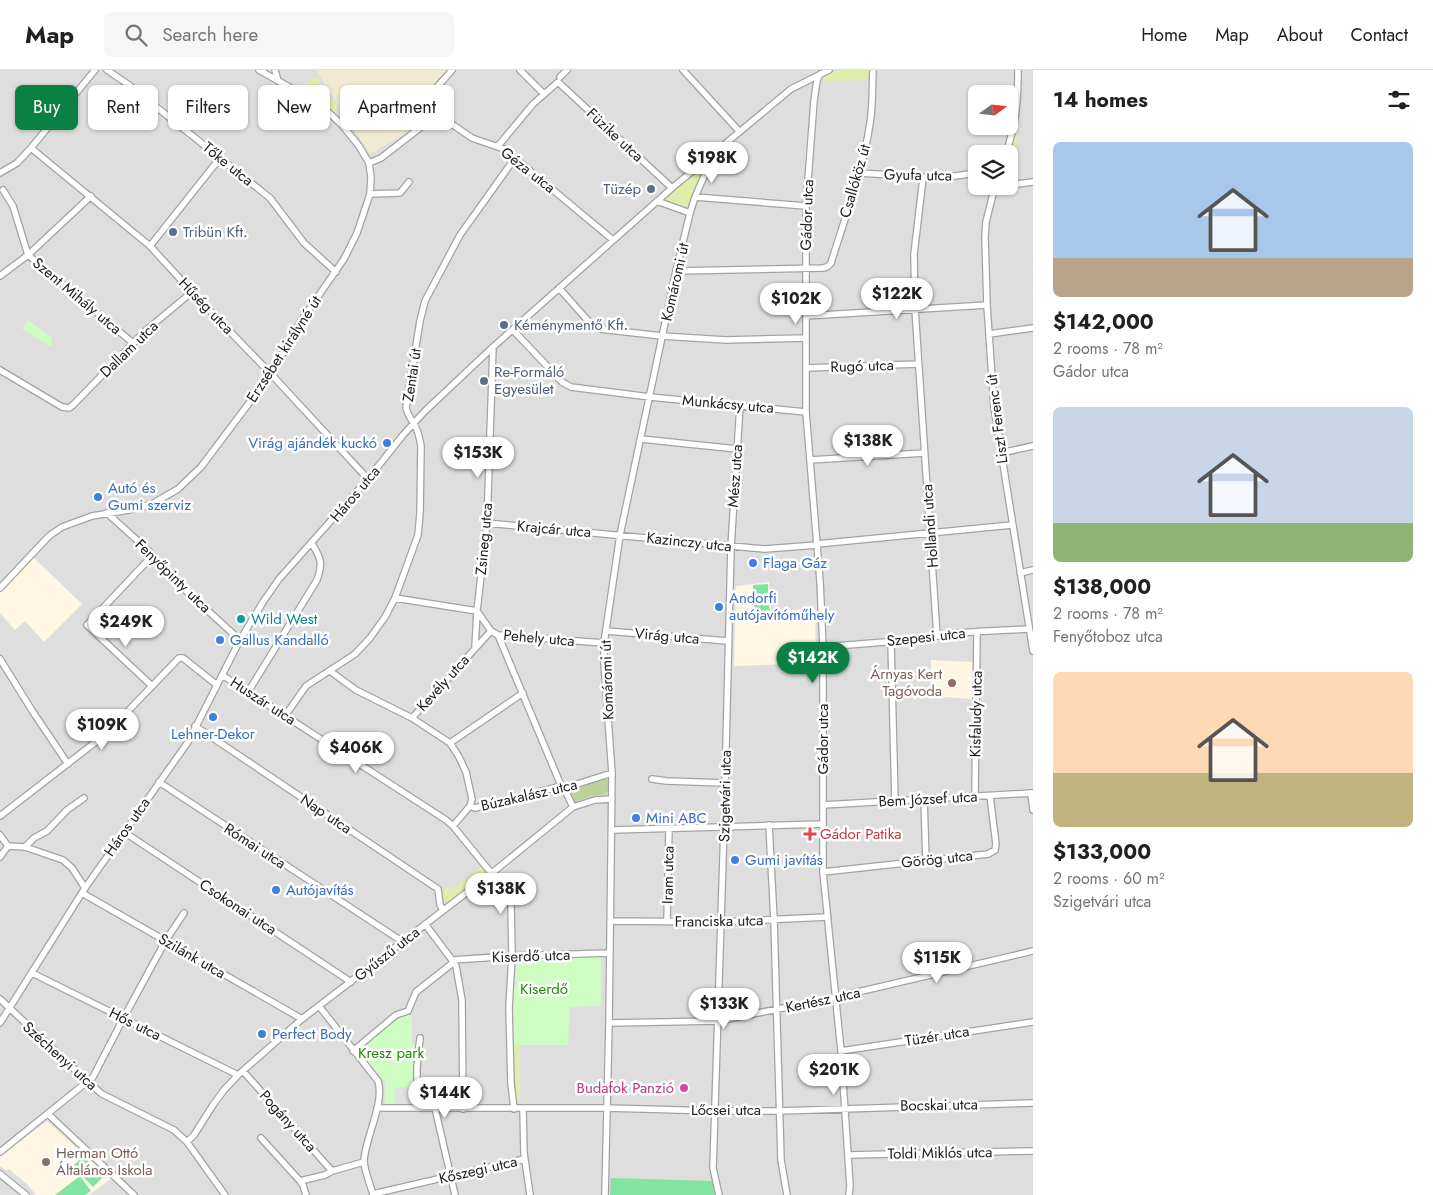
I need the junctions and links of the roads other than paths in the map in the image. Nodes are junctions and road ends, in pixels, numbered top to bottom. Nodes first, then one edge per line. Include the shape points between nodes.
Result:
1 (95, 70) edge
2 (107, 70) edge
3 (259, 70) edge
4 (275, 70) edge
5 (452, 70) edge
6 (520, 70) edge
7 (567, 70) edge
8 (683, 70) edge
9 (829, 70) edge
10 (873, 70) edge
11 (1018, 70) edge
12 (818, 72) edge
13 (558, 79) junction
14 (278, 81) junction
15 (439, 85) edge
16 (544, 94) junction
17 (454, 126) edge
18 (417, 130) edge
19 (739, 131) junction
20 (1009, 145) edge
21 (498, 146) junction
22 (32, 148) junction
23 (718, 149) junction
24 (220, 158) junction
25 (515, 158) junction
26 (369, 163) junction
27 (0, 173) edge
28 (859, 173) junction
29 (968, 174) edge
30 (923, 178) junction
31 (409, 182) dead end
32 (1033, 182) edge
33 (1018, 184) edge
34 (672, 188) junction
35 (3, 190) dead end
36 (370, 194) junction
37 (993, 195) edge
38 (91, 196) junction
39 (695, 197) junction
40 (657, 201) junction
41 (806, 206) junction
42 (690, 213) junction
43 (612, 240) junction
44 (150, 246) junction
45 (28, 254) junction
46 (806, 268) junction
47 (676, 271) junction
48 (336, 272) junction
49 (0, 276) edge
50 (559, 288) junction
51 (192, 292) junction
52 (987, 305) junction
53 (915, 309) junction
54 (806, 316) junction
55 (1033, 328) edge
56 (513, 330) junction
57 (989, 334) junction
58 (662, 336) junction
59 (806, 338) junction
60 (133, 343) junction
61 (493, 347) junction
62 (918, 364) junction
63 (806, 368) junction
64 (0, 370) edge
65 (272, 374) junction
66 (650, 397) junction
67 (740, 405) junction
68 (806, 412) junction
69 (414, 424) junction
70 (641, 439) junction
71 (1033, 446) edge
72 (737, 449) junction
73 (924, 453) junction
74 (1001, 453) junction
75 (810, 460) junction
76 (368, 479) junction
77 (107, 513) junction
78 (487, 522) junction
79 (1012, 525) junction
80 (930, 533) junction
81 (620, 535) junction
82 (312, 544) junction
83 (817, 544) junction
84 (731, 546) junction
85 (152, 556) junction
86 (1033, 570) edge
87 (1020, 573) junction
88 (1, 584) edge
89 (395, 598) junction
90 (477, 611) junction
91 (1029, 629) junction
92 (492, 631) junction
93 (606, 631) junction
94 (977, 632) junction
95 (498, 635) junction
96 (937, 636) junction
97 (240, 640) junction
98 (728, 641) junction
99 (891, 641) junction
100 (604, 643) junction
101 (823, 647) junction
102 (475, 648) junction
103 (1033, 651) edge
104 (0, 659) edge
105 (330, 671) junction
106 (222, 675) junction
107 (217, 685) junction
108 (152, 686) junction
109 (248, 692) junction
110 (523, 693) junction
111 (285, 716) junction
112 (412, 718) junction
113 (195, 726) junction
114 (450, 743) junction
115 (68, 764) junction
116 (612, 773) junction
117 (652, 779) dead end
118 (158, 782) junction
119 (725, 783) junction
120 (563, 787) junction
121 (1032, 793) edge
122 (990, 796) junction
123 (974, 797) junction
124 (84, 798) dead end
125 (612, 799) junction
126 (924, 799) junction
127 (895, 801) junction
128 (823, 805) junction
129 (470, 806) junction
130 (573, 807) junction
131 (1033, 810) edge
132 (0, 816) edge
133 (823, 824) junction
134 (769, 825) junction
135 (454, 826) junction
136 (724, 826) junction
137 (669, 829) junction
138 (612, 830) junction
139 (124, 832) junction
140 (0, 835) edge
141 (8, 846) junction
142 (25, 847) junction
143 (0, 857) edge
144 (926, 860) junction
145 (824, 872) junction
146 (492, 873) junction
147 (83, 890) junction
148 (444, 910) junction
149 (184, 913) dead end
150 (828, 917) junction
151 (774, 920) junction
152 (610, 921) junction
153 (667, 922) junction
154 (721, 922) junction
155 (426, 924) junction
156 (166, 940) junction
157 (403, 942) junction
158 (1033, 951) edge
159 (609, 953) junction
160 (512, 956) junction
161 (453, 961) junction
162 (32, 973) junction
163 (351, 982) junction
164 (836, 998) junction
165 (0, 999) edge
166 (319, 1006) junction
167 (10, 1008) junction
168 (776, 1009) junction
169 (123, 1019) junction
170 (302, 1019) junction
171 (718, 1021) junction
172 (1033, 1022) edge
173 (0, 1023) edge
174 (609, 1023) junction
175 (420, 1038) dead end
176 (353, 1051) junction
177 (841, 1051) junction
178 (241, 1073) junction
179 (88, 1082) junction
180 (1033, 1103) edge
181 (377, 1108) junction
182 (417, 1108) junction
183 (435, 1108) junction
184 (607, 1108) junction
185 (845, 1108) junction
186 (463, 1109) junction
187 (514, 1109) junction
188 (523, 1109) junction
189 (779, 1110) junction
190 (716, 1111) junction
191 (48, 1114) junction
192 (261, 1138) dead end
193 (187, 1142) junction
194 (1033, 1151) edge
195 (0, 1152) edge
196 (848, 1155) junction
197 (524, 1159) junction
198 (364, 1162) junction
199 (332, 1171) junction
200 (3, 1176) edge
201 (450, 1176) junction
202 (300, 1181) junction
203 (0, 1182) edge
204 (373, 1194) edge
205 (26, 1195) edge
206 (134, 1195) edge
207 (225, 1195) edge
208 (306, 1195) edge
209 (454, 1195) edge
210 (530, 1195) edge
211 (605, 1195) edge
212 (719, 1195) edge
213 (787, 1195) edge
214 (849, 1195) edge

1 - 22 street
2 - 24 street, Tőke utca
3 - 14 street, Erzsébet királyné út
4 - 14 street
5 - 15 street
6 - 16 street
7 - 13 street
8 - 19 street
9 - 12 street, Háros utca
10 - 28 street, Csallóköz út via 870,122
11 - 20 street via 1016,120
12 - 19 street, Háros utca via 791,89
12 - 41 street, Gádor utca
13 - 16 street
13 - 34 street, Füzike utca
14 - 26 street, Erzsébet királyné út via 326,110 352,136
16 - 21 street
17 - 21 street, Géza utca via 472,138
18 - 26 street via 381,158
19 - 23 street, Háros utca
21 - 25 street, Géza utca
22 - 27 street via 17,163
22 - 38 street, Hűség utca
23 - 34 street, Háros utca
23 - 39 street, Komáromi út
24 - 44 street
24 - 48 street, Tőke utca via 270,198 304,243
25 - 43 street, Géza utca
25 - 69 street, Zentai út via 460,235 425,300 406,408
26 - 36 street, Erzsébet királyné út
28 - 30 street, Gyufa utca
28 - 46 street, Csallóköz út via 831,263 823,268
29 - 30 street, Gyufa utca
30 - 53 street, Hollandi utca via 914,254
31 - 36 street via 400,193
32 - 33 street
34 - 40 street, Háros utca
35 - 45 street, Szent Mihály utca via 13,206
36 - 48 street, Erzsébet királyné út via 357,232
37 - 52 street, Liszt Ferenc út via 985,237
38 - 44 street, Hűség utca
38 - 45 street
39 - 41 street
39 - 42 street, Komáromi út
40 - 42 street
40 - 43 street, Háros utca
41 - 46 street, Gádor utca
42 - 47 street, Komáromi út
43 - 50 street, Háros utca
44 - 51 street, Hűség utca
45 - 49 street
45 - 60 street, Szent Mihály utca
46 - 47 street
46 - 54 street, Gádor utca
47 - 58 street, Komáromi út
48 - 65 street, Erzsébet királyné út via 301,321
50 - 56 street, Háros utca
50 - 58 street via 595,326
51 - 60 street, Dallam utca
51 - 65 street, Hűség utca
52 - 53 street
52 - 57 street, Liszt Ferenc út
53 - 54 street
53 - 62 street, Hollandi utca
54 - 59 street, Gádor utca
55 - 57 street
56 - 61 street, Háros utca
56 - 66 street, Munkácsy utca via 566,385
57 - 74 street, Liszt Ferenc út
58 - 59 street via 726,340
58 - 66 street, Komáromi út
59 - 63 street, Gádor utca
60 - 64 street, Dallam utca via 69,408 62,407
61 - 69 street, Háros utca
61 - 78 street, Zsineg utca
62 - 63 street, Rugó utca
62 - 73 street, Hollandi utca
63 - 68 street, Gádor utca
65 - 76 street, Hűség utca
65 - 77 street, Erzsébet királyné út via 201,467 178,489 141,508
66 - 67 street, Munkácsy utca
66 - 70 street, Komáromi út
67 - 68 street, Munkácsy utca
67 - 72 street, Mész utca
68 - 75 street, Gádor utca
69 - 76 street, Háros utca
69 - 89 street, Zentai út via 421,446 420,520
70 - 72 street
70 - 81 street, Komáromi út
71 - 74 street
72 - 84 street, Mész utca
73 - 75 street
73 - 80 street, Hollandi utca
74 - 79 street, Liszt Ferenc út
75 - 83 street, Gádor utca
76 - 82 street, Háros utca
77 - 85 street, Fenyőpinty utca
77 - 88 street, Erzsébet királyné út via 70,523 56,531
78 - 81 street, Krajcár utca
78 - 90 street, Zsineg utca
79 - 80 street, Kazinczy utca
79 - 87 street, Liszt Ferenc út
80 - 83 street, Kazinczy utca
80 - 96 street, Hollandi utca
81 - 84 street, Kazinczy utca
81 - 93 street, Komáromi út
82 - 97 street, Háros utca via 268,594
82 - 109 street via 321,563 317,580
83 - 84 street, Kazinczy utca via 765,550
83 - 101 street, Gádor utca
84 - 98 street, Szigetvári utca
85 - 97 street, Fenyőpinty utca
85 - 108 street via 87,625
86 - 87 street
87 - 91 street, Liszt Ferenc út
89 - 90 street
89 - 105 street, Zentai út via 370,638 355,654
90 - 92 street, Pehely utca
90 - 102 street, Kevély utca
91 - 94 street, Szepesi utca
91 - 103 street, Liszt Ferenc út
92 - 95 street, Pehely utca
92 - 102 street, Kevély utca
93 - 98 street, Virág utca
93 - 100 street, Komáromi út
94 - 96 street, Szepesi utca
94 - 123 street, Kisfaludy utca
95 - 100 street, Pehely utca
95 - 110 street
96 - 99 street, Szepesi utca
97 - 106 street, Háros utca
98 - 119 street, Szigetvári utca
99 - 101 street, Szepesi utca
99 - 127 street
100 - 116 street, Komáromi út
101 - 128 street, Gádor utca
102 - 112 street, Kevély utca
104 - 115 street
105 - 111 street, Zentai út via 306,686
105 - 112 street via 356,690
106 - 107 street, Háros utca
106 - 109 street, Huszár utca
107 - 108 street via 179,658
107 - 113 street, Háros utca
108 - 115 street via 106,734
109 - 111 street, Huszár utca
110 - 114 street
110 - 120 street
111 - 135 street, Huszár utca
112 - 114 street
113 - 118 street, Háros utca via 188,742
113 - 148 street, Nap utca via 438,889
114 - 129 street via 466,772 472,799
115 - 132 street
116 - 120 street, Búzakalász utca
116 - 125 street, Komáromi út
117 - 119 street
118 - 139 street, Háros utca
118 - 157 street, Római utca
119 - 136 street, Szigetvári utca
120 - 129 street, Búzakalász utca via 475,808
120 - 130 street
121 - 122 street, Bem József utca
121 - 131 street
122 - 123 street, Bem József utca
122 - 144 street, Görög utca via 995,850 988,854
123 - 126 street, Bem József utca
124 - 142 street
125 - 130 street, Gyűszű utca
125 - 138 street, Komáromi út
126 - 127 street, Bem József utca
126 - 144 street
127 - 128 street, Bem József utca
128 - 133 street, Gádor utca
129 - 135 street, Búzakalász utca
130 - 146 street, Gyűszű utca
133 - 134 street
133 - 145 street, Gádor utca
134 - 136 street
134 - 151 street
135 - 146 street, Huszár utca
136 - 137 street
136 - 154 street, Szigetvári utca
137 - 138 street
137 - 153 street, Iram utca
138 - 152 street, Komáromi út
139 - 147 street, Háros utca
139 - 163 street, Csokonai utca
140 - 141 street
141 - 142 street
141 - 143 street
142 - 147 street via 63,860 72,868
144 - 145 street, Görög utca
145 - 150 street, Gádor utca
146 - 148 street, Gyűszű utca
146 - 160 street, Huszár utca via 511,899
147 - 156 street, Szilánk utca
147 - 162 street, Háros utca
148 - 155 street, Gyűszű utca
149 - 156 street
150 - 151 street, Franciska utca
150 - 164 street, Gádor utca
151 - 154 street, Franciska utca
151 - 168 street
152 - 153 street, Franciska utca
152 - 159 street, Komáromi út
153 - 154 street, Franciska utca
154 - 171 street, Szigetvári utca
155 - 157 street, Gyűszű utca
155 - 161 street
156 - 169 street
156 - 170 street, Szilánk utca
157 - 163 street, Gyűszű utca
158 - 164 street, Kertész utca
159 - 160 street, Kiserdő utca
159 - 174 street, Komáromi út
160 - 161 street, Kiserdő utca
160 - 187 street, Huszár utca via 509,1008
161 - 176 street via 416,992 408,1011 396,1015
161 - 186 street via 462,1000
162 - 167 street, Háros utca
162 - 169 street, Hős utca
163 - 166 street, Gyűszű utca
164 - 168 street, Kertész utca
164 - 177 street, Gádor utca
165 - 167 street, Széchenyi utca
166 - 170 street, Gyűszű utca
166 - 176 street
167 - 173 street, Háros utca
167 - 179 street, Széchenyi utca
168 - 171 street, Kertész utca
168 - 189 street
169 - 178 street, Hős utca
169 - 179 street
170 - 178 street, Gyűszű utca
171 - 174 street, Kertész utca
171 - 190 street, Szigetvári utca
172 - 177 street, Tüzér utca
174 - 184 street, Komáromi út
175 - 182 street
176 - 181 street via 378,1082
177 - 185 street, Gádor utca
178 - 193 street, Gyűszű utca via 224,1090
178 - 199 street, Pogány utca
179 - 191 street
179 - 193 street, Széchenyi utca via 102,1094 174,1130
180 - 185 street, Bocskai utca
181 - 182 street, Lőcsei utca
181 - 198 street
182 - 183 street, Lőcsei utca
183 - 186 street, Lőcsei utca
183 - 201 street
184 - 188 street, Lőcsei utca
184 - 190 street, Lőcsei utca
184 - 211 street, Komáromi út
185 - 189 street, Lőcsei utca
185 - 196 street, Gádor utca
186 - 187 street, Lőcsei utca
187 - 188 street, Lőcsei utca
188 - 197 street
189 - 190 street, Lőcsei utca
189 - 213 street via 781,1160
190 - 212 street, Szigetvári utca via 713,1168
191 - 195 street
191 - 206 street
192 - 202 street
193 - 207 street, Széchenyi utca
194 - 196 street, Toldi Miklós utca
196 - 214 street, Gádor utca
197 - 201 street, Kőszegi utca
197 - 210 street
198 - 199 street
198 - 204 street
199 - 202 street via 325,1176
200 - 203 street
200 - 205 street
201 - 204 street, Kőszegi utca
201 - 209 street
202 - 208 street

